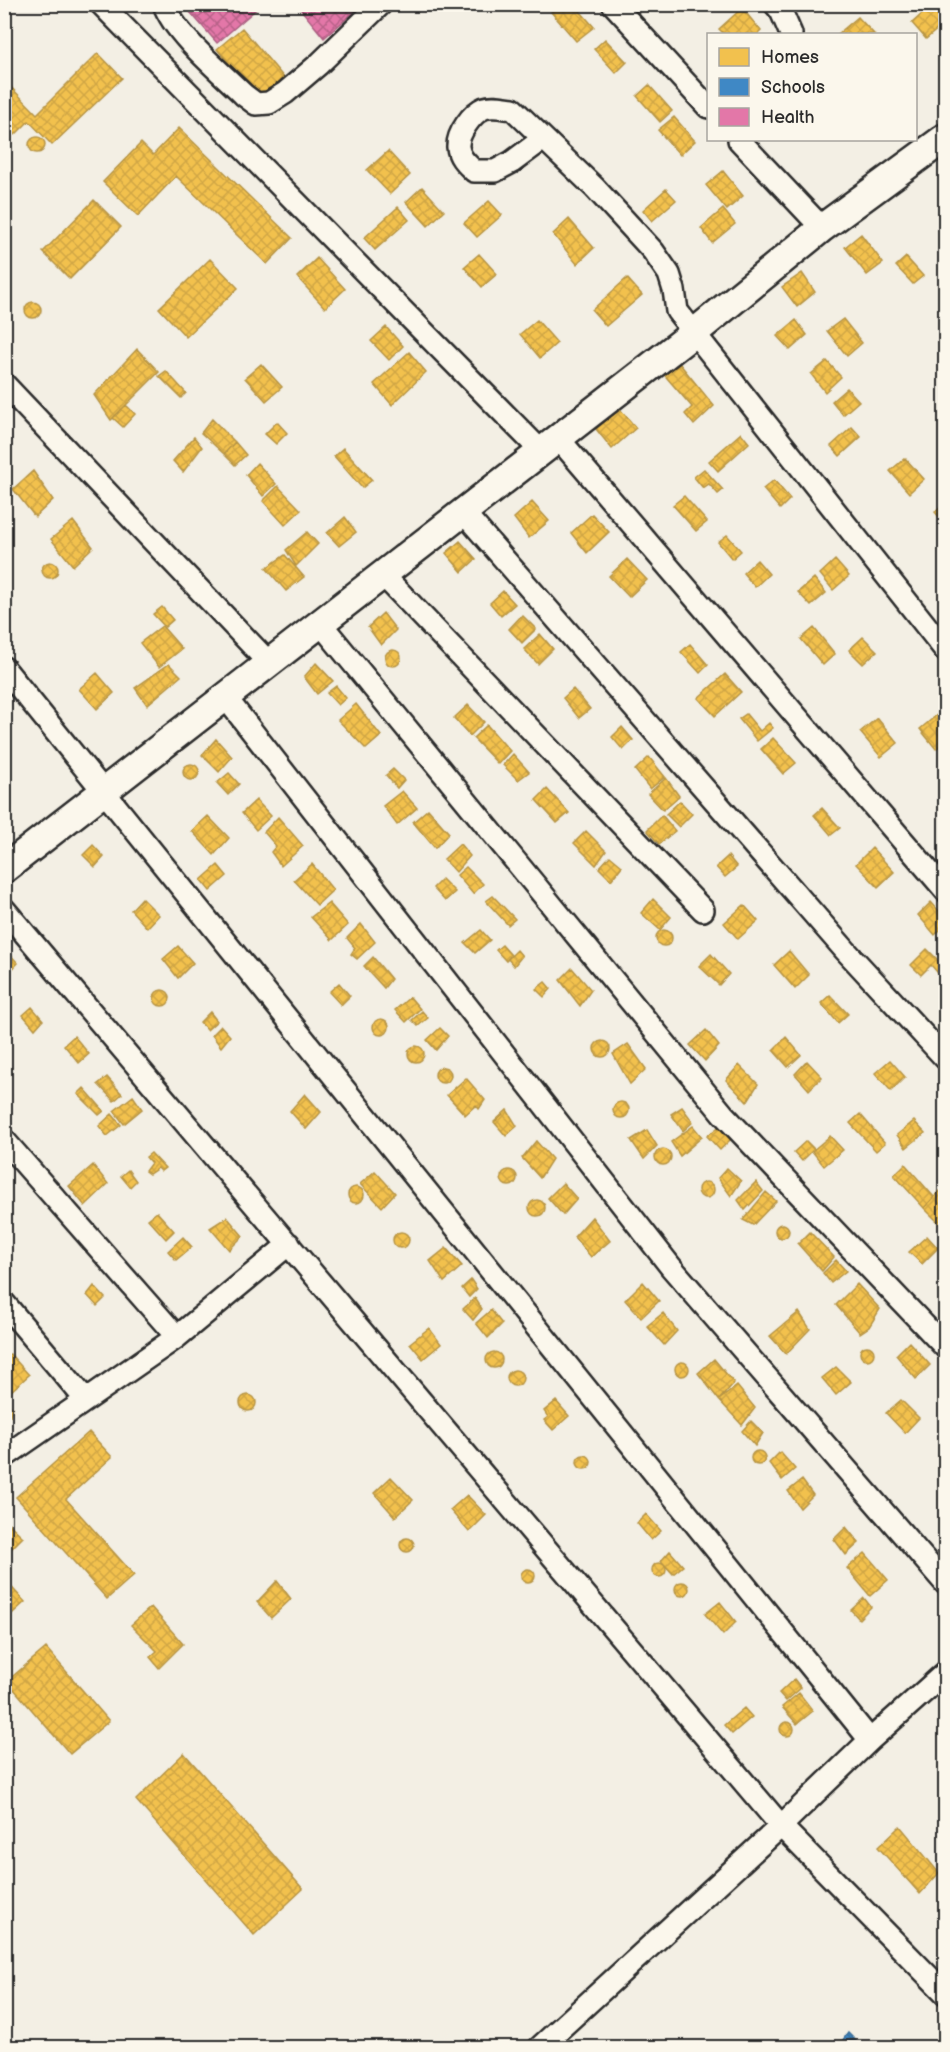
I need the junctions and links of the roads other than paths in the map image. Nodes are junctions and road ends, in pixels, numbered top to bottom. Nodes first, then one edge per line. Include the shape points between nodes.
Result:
1 (101, 4) edge
2 (164, 4) edge
3 (381, 4) edge
4 (613, 4) edge
5 (775, 4) edge
6 (791, 33) edge
7 (707, 106) edge
8 (945, 137) edge
9 (543, 140) dead end
10 (740, 141) edge
11 (822, 228) junction
12 (695, 332) junction
13 (4, 384) edge
14 (549, 445) junction
15 (464, 513) junction
16 (383, 575) junction
17 (321, 624) junction
18 (945, 651) edge
19 (269, 663) junction
20 (4, 668) edge
21 (226, 698) junction
22 (103, 792) junction
23 (4, 869) edge
24 (945, 891) edge
25 (4, 909) edge
26 (703, 910) dead end
27 (945, 1059) edge
28 (4, 1140) edge
29 (289, 1244) junction
30 (4, 1303) edge
31 (177, 1337) junction
32 (945, 1348) edge
33 (86, 1400) junction
34 (4, 1457) edge
35 (945, 1584) edge
36 (945, 1672) edge
37 (870, 1740) junction
38 (782, 1826) junction
39 (945, 1994) edge
40 (539, 2048) edge

1 - 14 street
2 - 3 street via 177,26 256,104 269,103 285,93
4 - 7 street
5 - 6 street
8 - 11 main road
9 - 12 street via 595,188 653,251 669,274 676,311
10 - 11 street
11 - 12 main road
12 - 14 main road
12 - 18 street
13 - 19 street
14 - 15 main road
14 - 24 street
15 - 16 main road
15 - 27 street via 845,951
16 - 17 main road
16 - 26 street
17 - 19 main road
17 - 32 street via 723,1114
19 - 21 main road
20 - 22 street
21 - 22 main road
21 - 35 street via 671,1267
22 - 23 main road
22 - 37 street
25 - 29 street
28 - 31 street
29 - 31 street
29 - 38 street
30 - 33 street
31 - 33 street
33 - 34 street
36 - 37 street
37 - 38 street
38 - 39 street
38 - 40 street

